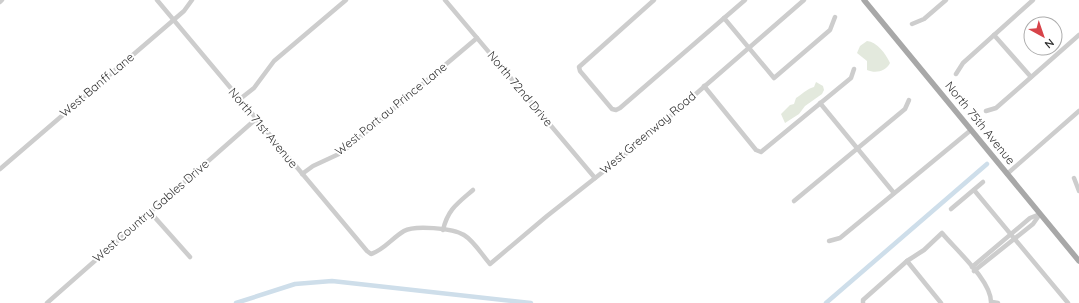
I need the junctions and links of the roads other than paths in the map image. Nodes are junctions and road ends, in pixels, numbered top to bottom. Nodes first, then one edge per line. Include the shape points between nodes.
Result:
1 (157, 0) edge
2 (192, 0) edge
3 (346, 0) edge
4 (445, 0) edge
5 (654, 0) edge
6 (745, 0) edge
7 (804, 0) edge
8 (864, 0) edge
9 (946, 0) edge
10 (1033, 0) edge
11 (835, 17) dead end
12 (724, 18) junction
13 (174, 20) junction
14 (912, 24) dead end
15 (994, 35) junction
16 (1079, 35) edge
17 (477, 38) junction
18 (749, 48) junction
19 (854, 69) dead end
20 (956, 74) dead end
21 (1031, 77) junction
22 (704, 86) junction
23 (240, 99) junction
24 (909, 100) dead end
25 (820, 103) junction
26 (986, 111) dead end
27 (1079, 111) edge
28 (256, 119) junction
29 (971, 130) junction
30 (858, 149) junction
31 (0, 169) edge
32 (302, 174) junction
33 (1007, 174) junction
34 (595, 178) junction
35 (1074, 178) dead end
36 (982, 182) dead end
37 (474, 190) dead end
38 (974, 190) junction
39 (1079, 191) edge
40 (894, 193) junction
41 (794, 200) dead end
42 (951, 209) dead end
43 (150, 212) junction
44 (1040, 214) junction
45 (443, 230) junction
46 (1010, 234) junction
47 (1015, 239) junction
48 (829, 241) dead end
49 (986, 254) junction
50 (190, 257) dead end
51 (990, 259) junction
52 (907, 261) junction
53 (1079, 261) edge
54 (973, 269) junction
55 (992, 302) edge
56 (47, 303) edge
57 (863, 303) edge
58 (941, 303) edge
59 (998, 303) edge
60 (1068, 303) edge

1 - 13 street, North 71st Avenue
2 - 13 street, West Banff Lane
3 - 23 street via 274,60 254,88
4 - 17 street, North 72nd Drive
5 - 12 street via 579,67 612,109 620,108
6 - 12 street
7 - 18 street, West Greenway Road
8 - 29 main road, North 75th Avenue
9 - 14 street via 924,20
10 - 15 street
11 - 18 street via 830,30 774,78
12 - 18 street
13 - 23 street, North 71st Avenue
13 - 31 street, West Banff Lane
15 - 20 street via 963,63
15 - 21 street
16 - 21 street
17 - 32 street, West Port au Prince Lane via 341,153
17 - 34 street, North 72nd Drive
18 - 22 street, West Greenway Road
19 - 25 street via 851,78
21 - 26 street via 996,108
22 - 25 street via 756,150 761,152
22 - 34 street, West Greenway Road
23 - 28 street, North 71st Avenue
24 - 30 street via 905,109
25 - 30 street
27 - 33 street
28 - 32 street, North 71st Avenue
28 - 43 street, West Country Gables Drive
29 - 33 main road, North 75th Avenue
29 - 40 street
30 - 40 street
30 - 41 street
32 - 45 street, North 71st Avenue via 371,254 379,251 406,230
33 - 44 main road, North 75th Avenue
34 - 45 street, West Greenway Road via 490,264 464,235
35 - 39 street
36 - 38 street
37 - 45 street via 452,208 446,217
38 - 42 street
38 - 46 street
40 - 48 street via 840,238
43 - 50 street
43 - 56 street, West Country Gables Drive
44 - 46 street via 1030,218
44 - 47 street via 1034,223
44 - 53 main road, North 75th Avenue
46 - 47 street
46 - 49 street
47 - 51 street
47 - 60 street
49 - 51 street
49 - 54 street
51 - 54 street
52 - 54 street via 924,250 942,233
52 - 57 street
52 - 58 street
54 - 55 street via 988,289
55 - 59 street

